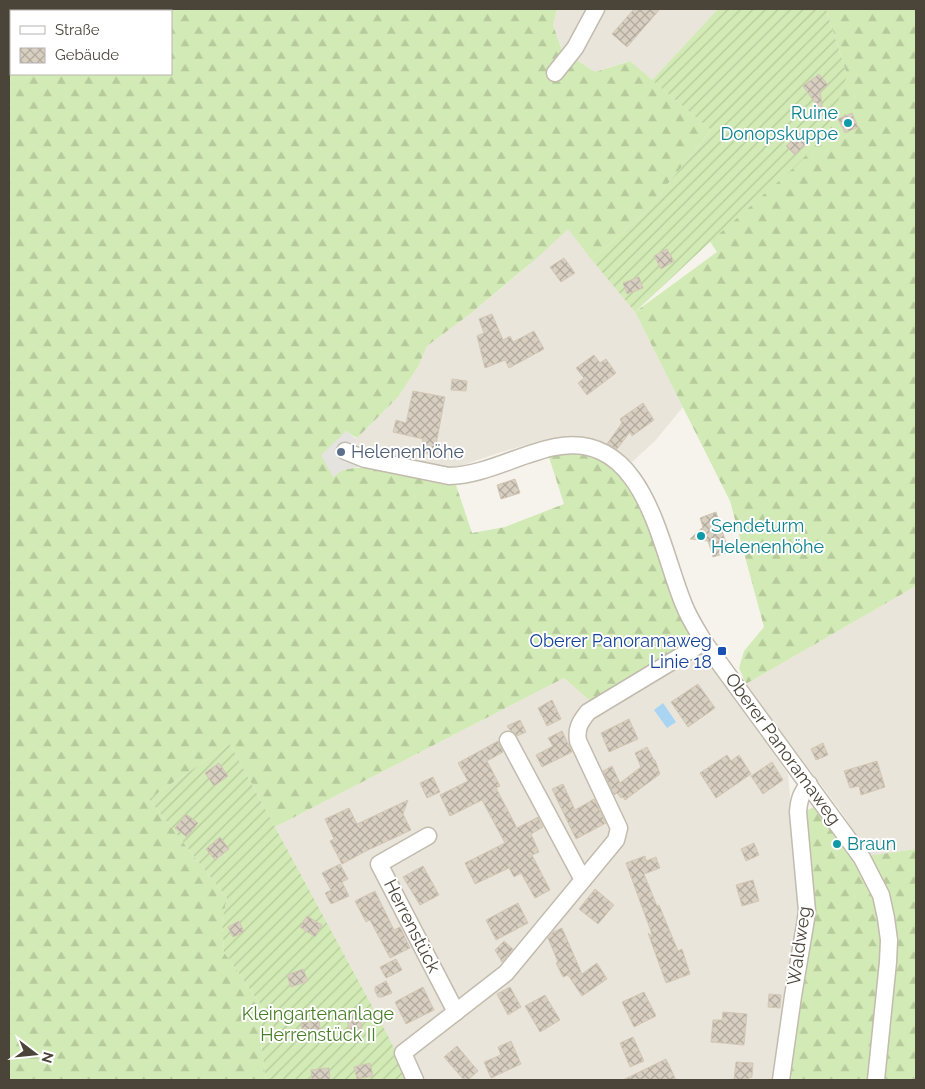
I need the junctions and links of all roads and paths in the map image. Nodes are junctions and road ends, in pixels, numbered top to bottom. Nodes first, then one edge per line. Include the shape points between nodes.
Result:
1 (596, 9) edge
2 (556, 73) dead end
3 (345, 451) dead end
4 (704, 642) junction
5 (508, 740) dead end
6 (808, 784) junction
7 (428, 836) dead end
8 (583, 880) junction
9 (456, 1012) junction
10 (415, 1080) edge
11 (782, 1080) edge
12 (876, 1080) edge

1 - 2 street via 575,48
3 - 4 street, Oberer Panoramaweg via 365,459 449,476 463,476 554,447 572,445 590,447 616,460 631,474 644,496 684,607
4 - 6 street, Oberer Panoramaweg
4 - 8 street via 588,712 580,722 578,741 619,828 616,840
5 - 8 street
6 - 11 street, Waldweg via 799,800 798,812 806,925 792,996
6 - 12 street, Oberer Panoramaweg via 862,858 881,895 889,940
7 - 9 street, Herrenstück via 379,864
8 - 9 street via 506,973
9 - 10 street via 403,1054

